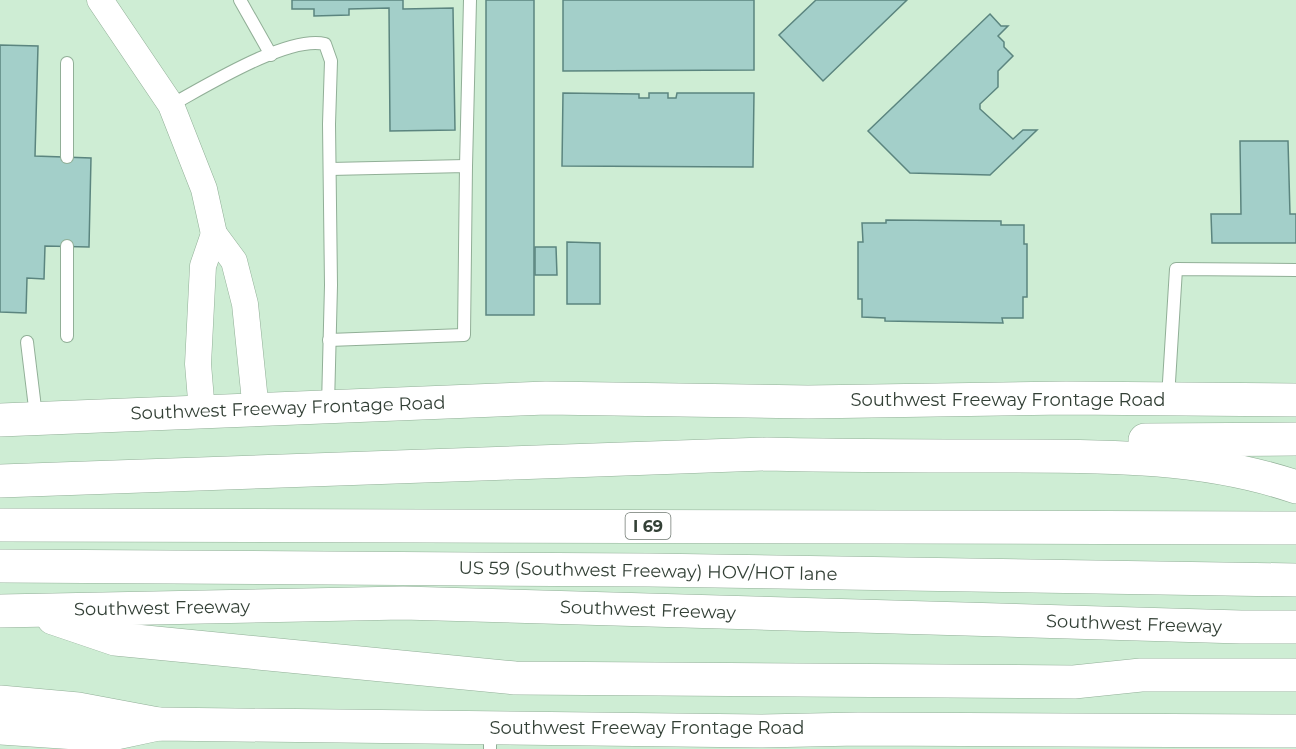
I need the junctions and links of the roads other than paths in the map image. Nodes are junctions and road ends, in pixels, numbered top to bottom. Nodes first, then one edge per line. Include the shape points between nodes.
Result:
1 (100, 0) edge
2 (240, 0) edge
3 (470, 0) edge
4 (271, 55) junction
5 (67, 63) dead end
6 (171, 105) junction
7 (67, 157) dead end
8 (466, 165) junction
9 (330, 169) junction
10 (214, 234) junction
11 (67, 246) dead end
12 (1296, 270) edge
13 (67, 336) dead end
14 (330, 340) junction
15 (27, 342) dead end
16 (1167, 399) junction
17 (1296, 400) edge
18 (328, 408) junction
19 (256, 411) junction
20 (202, 412) junction
21 (37, 417) junction
22 (0, 420) edge
23 (1296, 439) edge
24 (753, 454) junction
25 (0, 481) edge
26 (1296, 487) edge
27 (0, 525) edge
28 (1296, 528) edge
29 (0, 566) edge
30 (1296, 580) edge
31 (16, 610) edge
32 (1296, 627) edge
33 (1296, 675) edge
34 (1080, 682) junction
35 (1296, 696) edge
36 (0, 702) edge
37 (158, 724) junction
38 (0, 728) edge
39 (1296, 731) edge
40 (490, 738) edge
41 (1263, 741) edge

1 - 6 street
2 - 4 lane
3 - 8 lane
4 - 6 lane
4 - 9 lane via 314,42 325,44 331,61
5 - 7 lane
6 - 10 street via 204,189
8 - 9 lane
8 - 14 lane via 464,335
9 - 14 lane
10 - 19 street via 234,261 245,304
10 - 20 street via 202,266 198,364
11 - 13 lane
12 - 16 lane via 1176,269
14 - 18 lane
15 - 21 lane
16 - 17 main road, Southwest Freeway Frontage Road
16 - 18 main road, Southwest Freeway Frontage Road via 808,402 546,398
18 - 19 main road, Southwest Freeway Frontage Road
19 - 20 main road, Southwest Freeway Frontage Road
20 - 21 main road, Southwest Freeway Frontage Road
21 - 22 main road, Southwest Freeway Frontage Road
23 - 24 main road via 834,444
24 - 25 main road
24 - 26 main road via 1091,456 1185,463
27 - 28 main road, I 69
29 - 30 main road, US 59 (Southwest Freeway) HOV/HOT lane
31 - 32 main road, Southwest Freeway via 403,603
31 - 34 main road via 115,639 515,678
33 - 34 main road via 1141,675
34 - 35 main road
36 - 37 main road via 78,709
37 - 38 main road, Southwest Freeway Frontage Road via 106,735
37 - 40 main road, Southwest Freeway Frontage Road
39 - 41 main road, Southwest Freeway Frontage Road
40 - 41 main road, Southwest Freeway Frontage Road via 592,733 976,734

